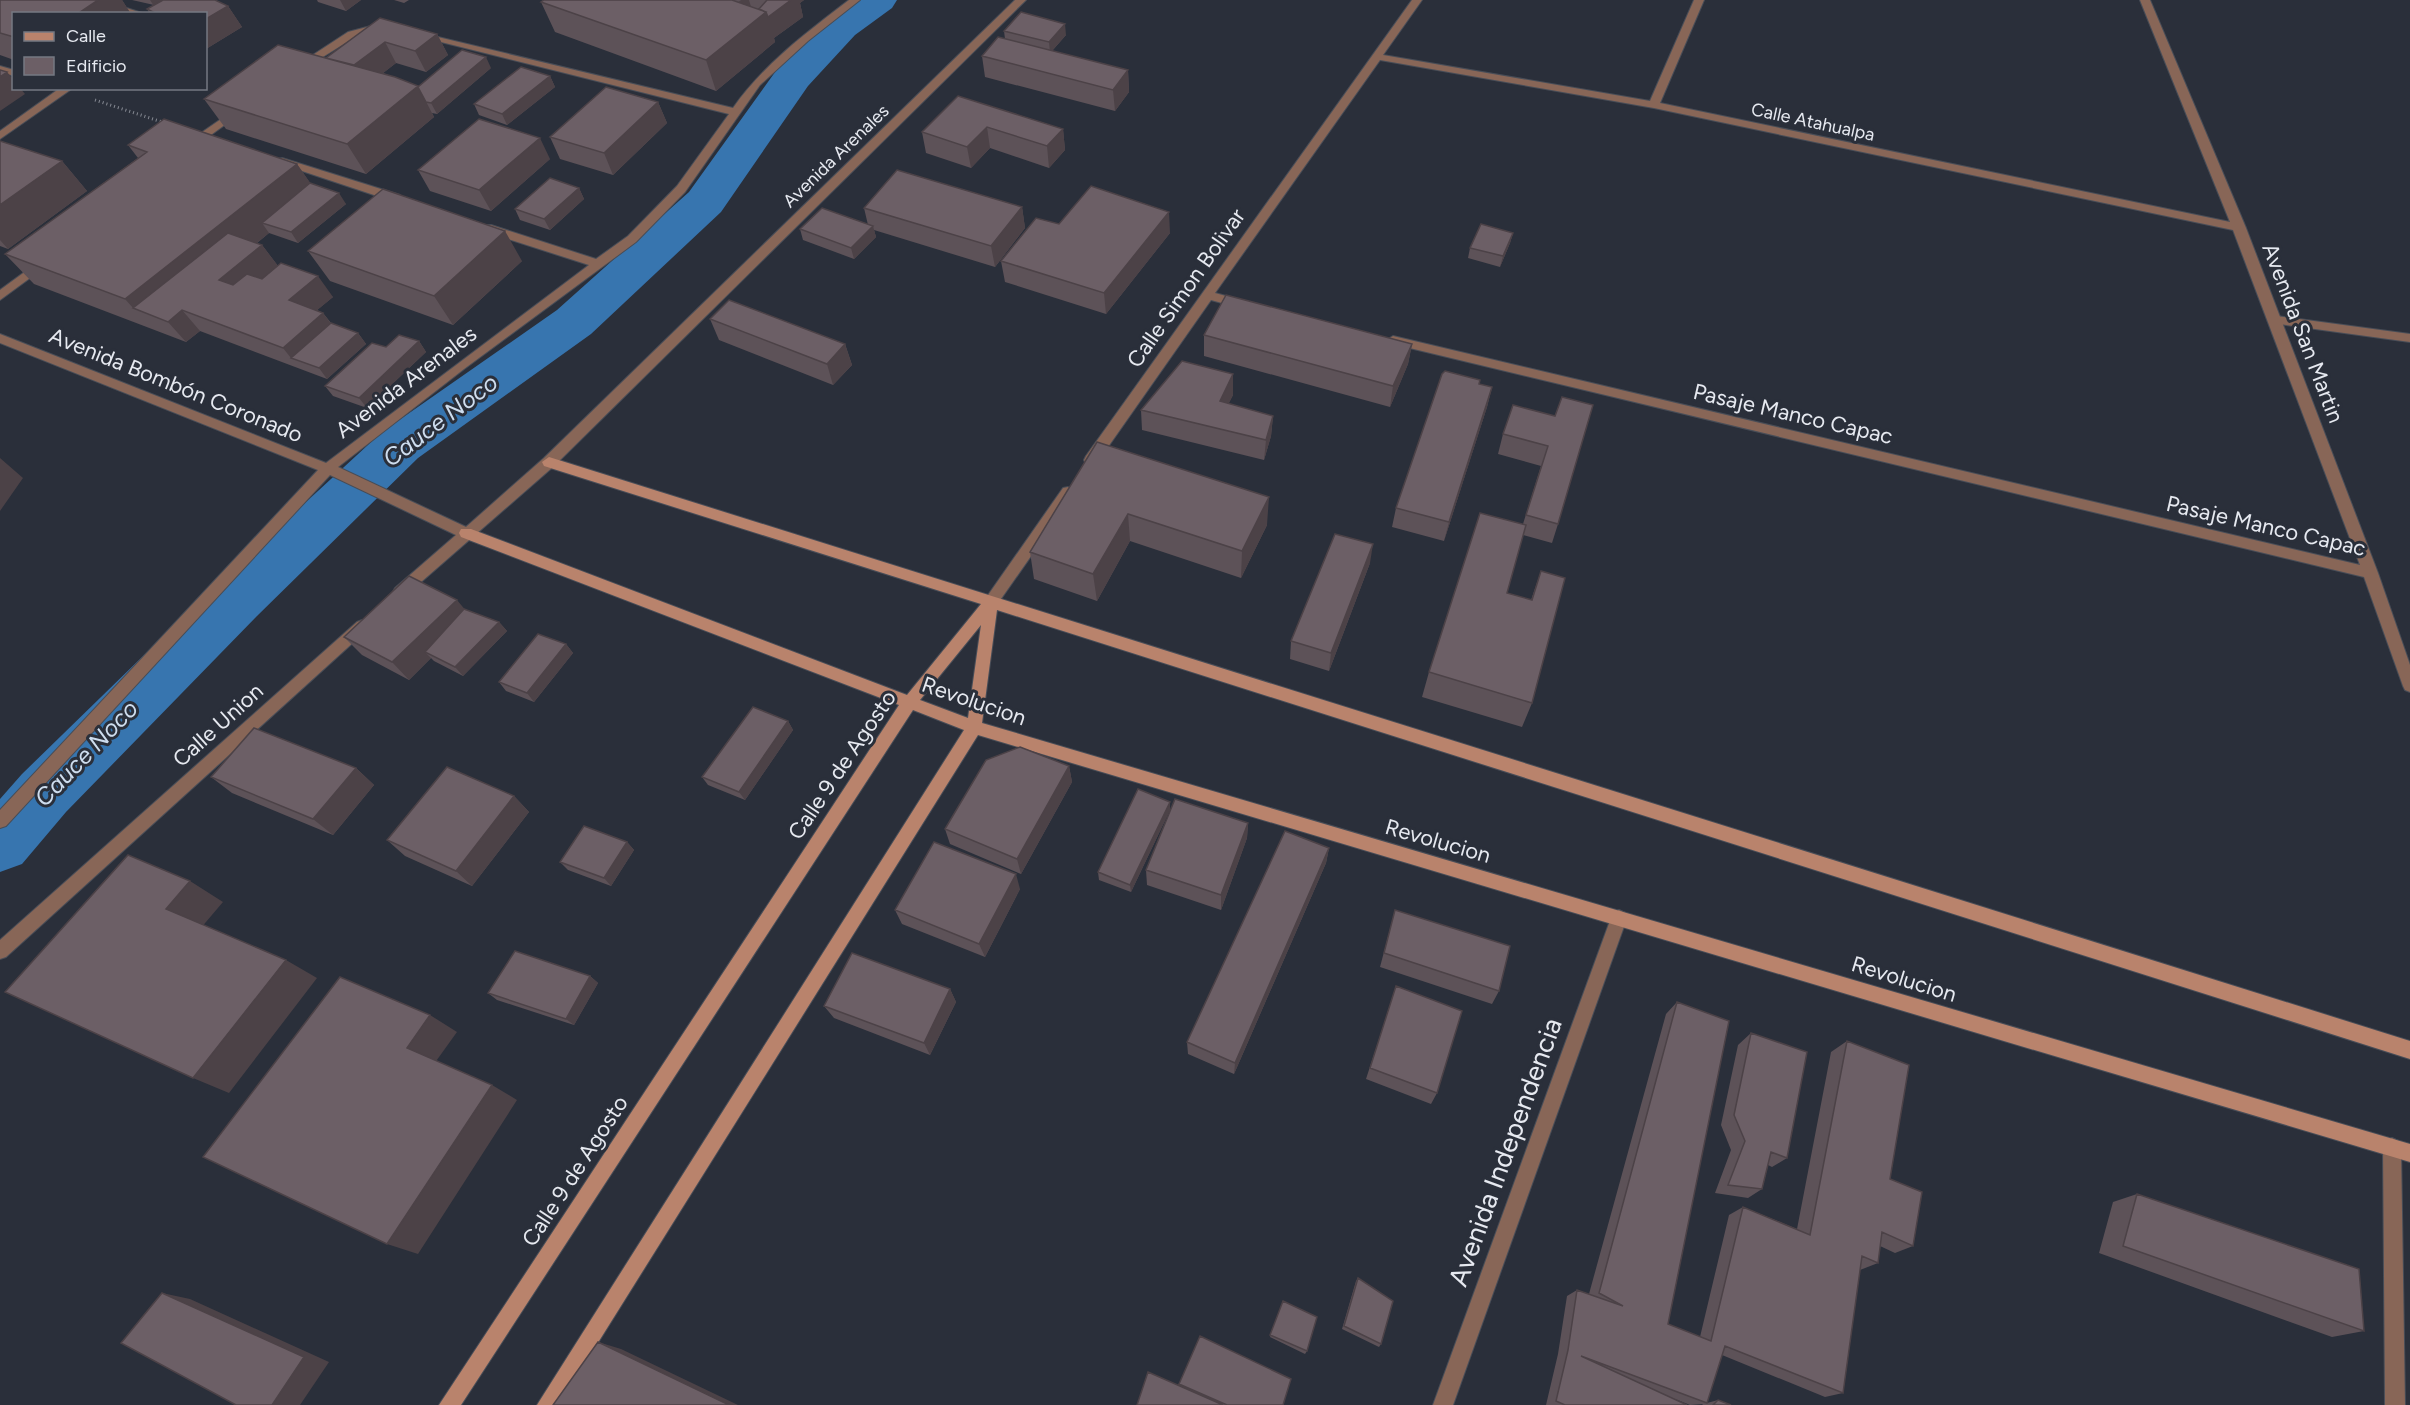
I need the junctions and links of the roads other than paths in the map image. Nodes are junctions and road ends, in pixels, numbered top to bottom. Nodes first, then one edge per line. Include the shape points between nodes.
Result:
1 (92, 0) edge
2 (855, 0) edge
3 (1021, 0) edge
4 (1418, 0) edge
5 (1699, 0) edge
6 (2145, 0) edge
7 (133, 12) edge
8 (1378, 57) junction
9 (290, 74) edge
10 (65, 90) edge
11 (251, 101) edge
12 (1654, 105) junction
13 (735, 112) junction
14 (0, 136) edge
15 (184, 150) edge
16 (270, 157) edge
17 (406, 201) edge
18 (473, 224) edge
19 (2240, 228) junction
20 (55, 252) edge
21 (598, 264) junction
22 (0, 296) edge
23 (1206, 296) junction
24 (1252, 307) edge
25 (2276, 320) junction
26 (1381, 337) edge
27 (0, 338) edge
28 (2410, 338) edge
29 (549, 462) junction
30 (332, 470) junction
31 (466, 533) junction
32 (2371, 573) junction
33 (991, 602) junction
34 (2410, 686) edge
35 (909, 703) junction
36 (974, 727) junction
37 (0, 821) edge
38 (1618, 918) junction
39 (0, 951) edge
40 (2410, 1050) edge
41 (2401, 1150) edge
42 (449, 1405) edge
43 (547, 1405) edge
44 (1443, 1405) edge
45 (2395, 1405) edge

1 - 7 street
2 - 13 street, Avenida Arenales via 756,83
3 - 29 street, Avenida Arenales
4 - 8 street, Calle Simon Bolivar
5 - 12 street
6 - 19 street, Avenida San Martin
8 - 12 street, Calle Atahualpa
8 - 23 street, Calle Simon Bolivar
9 - 13 street via 349,34 386,25
10 - 14 street
11 - 15 street via 208,137
12 - 19 street, Calle Atahualpa
13 - 21 street, Avenida Arenales via 681,189 632,239
16 - 17 street
18 - 21 street
19 - 25 street, Avenida San Martin
20 - 22 street
21 - 30 street, Avenida Arenales
23 - 24 street
23 - 33 street, Calle Simon Bolivar
25 - 28 street
25 - 32 street, Avenida San Martin
26 - 32 street, Pasaje Manco Capac
27 - 30 street, Avenida Bombón Coronado
29 - 31 street, Avenida Arenales
29 - 33 street
30 - 31 street, Avenida Bombón Coronado
30 - 37 street, Avenida Arenales
31 - 35 street, Revolucion
31 - 39 street, Calle Union
32 - 34 street, Avenida San Martin
33 - 35 street, Calle 9 de Agosto
33 - 36 street
33 - 40 street
35 - 36 street, Revolucion
35 - 42 street, Calle 9 de Agosto
36 - 38 street, Revolucion
36 - 43 street
38 - 41 street, Revolucion
38 - 44 street, Avenida Independencia
41 - 45 street

